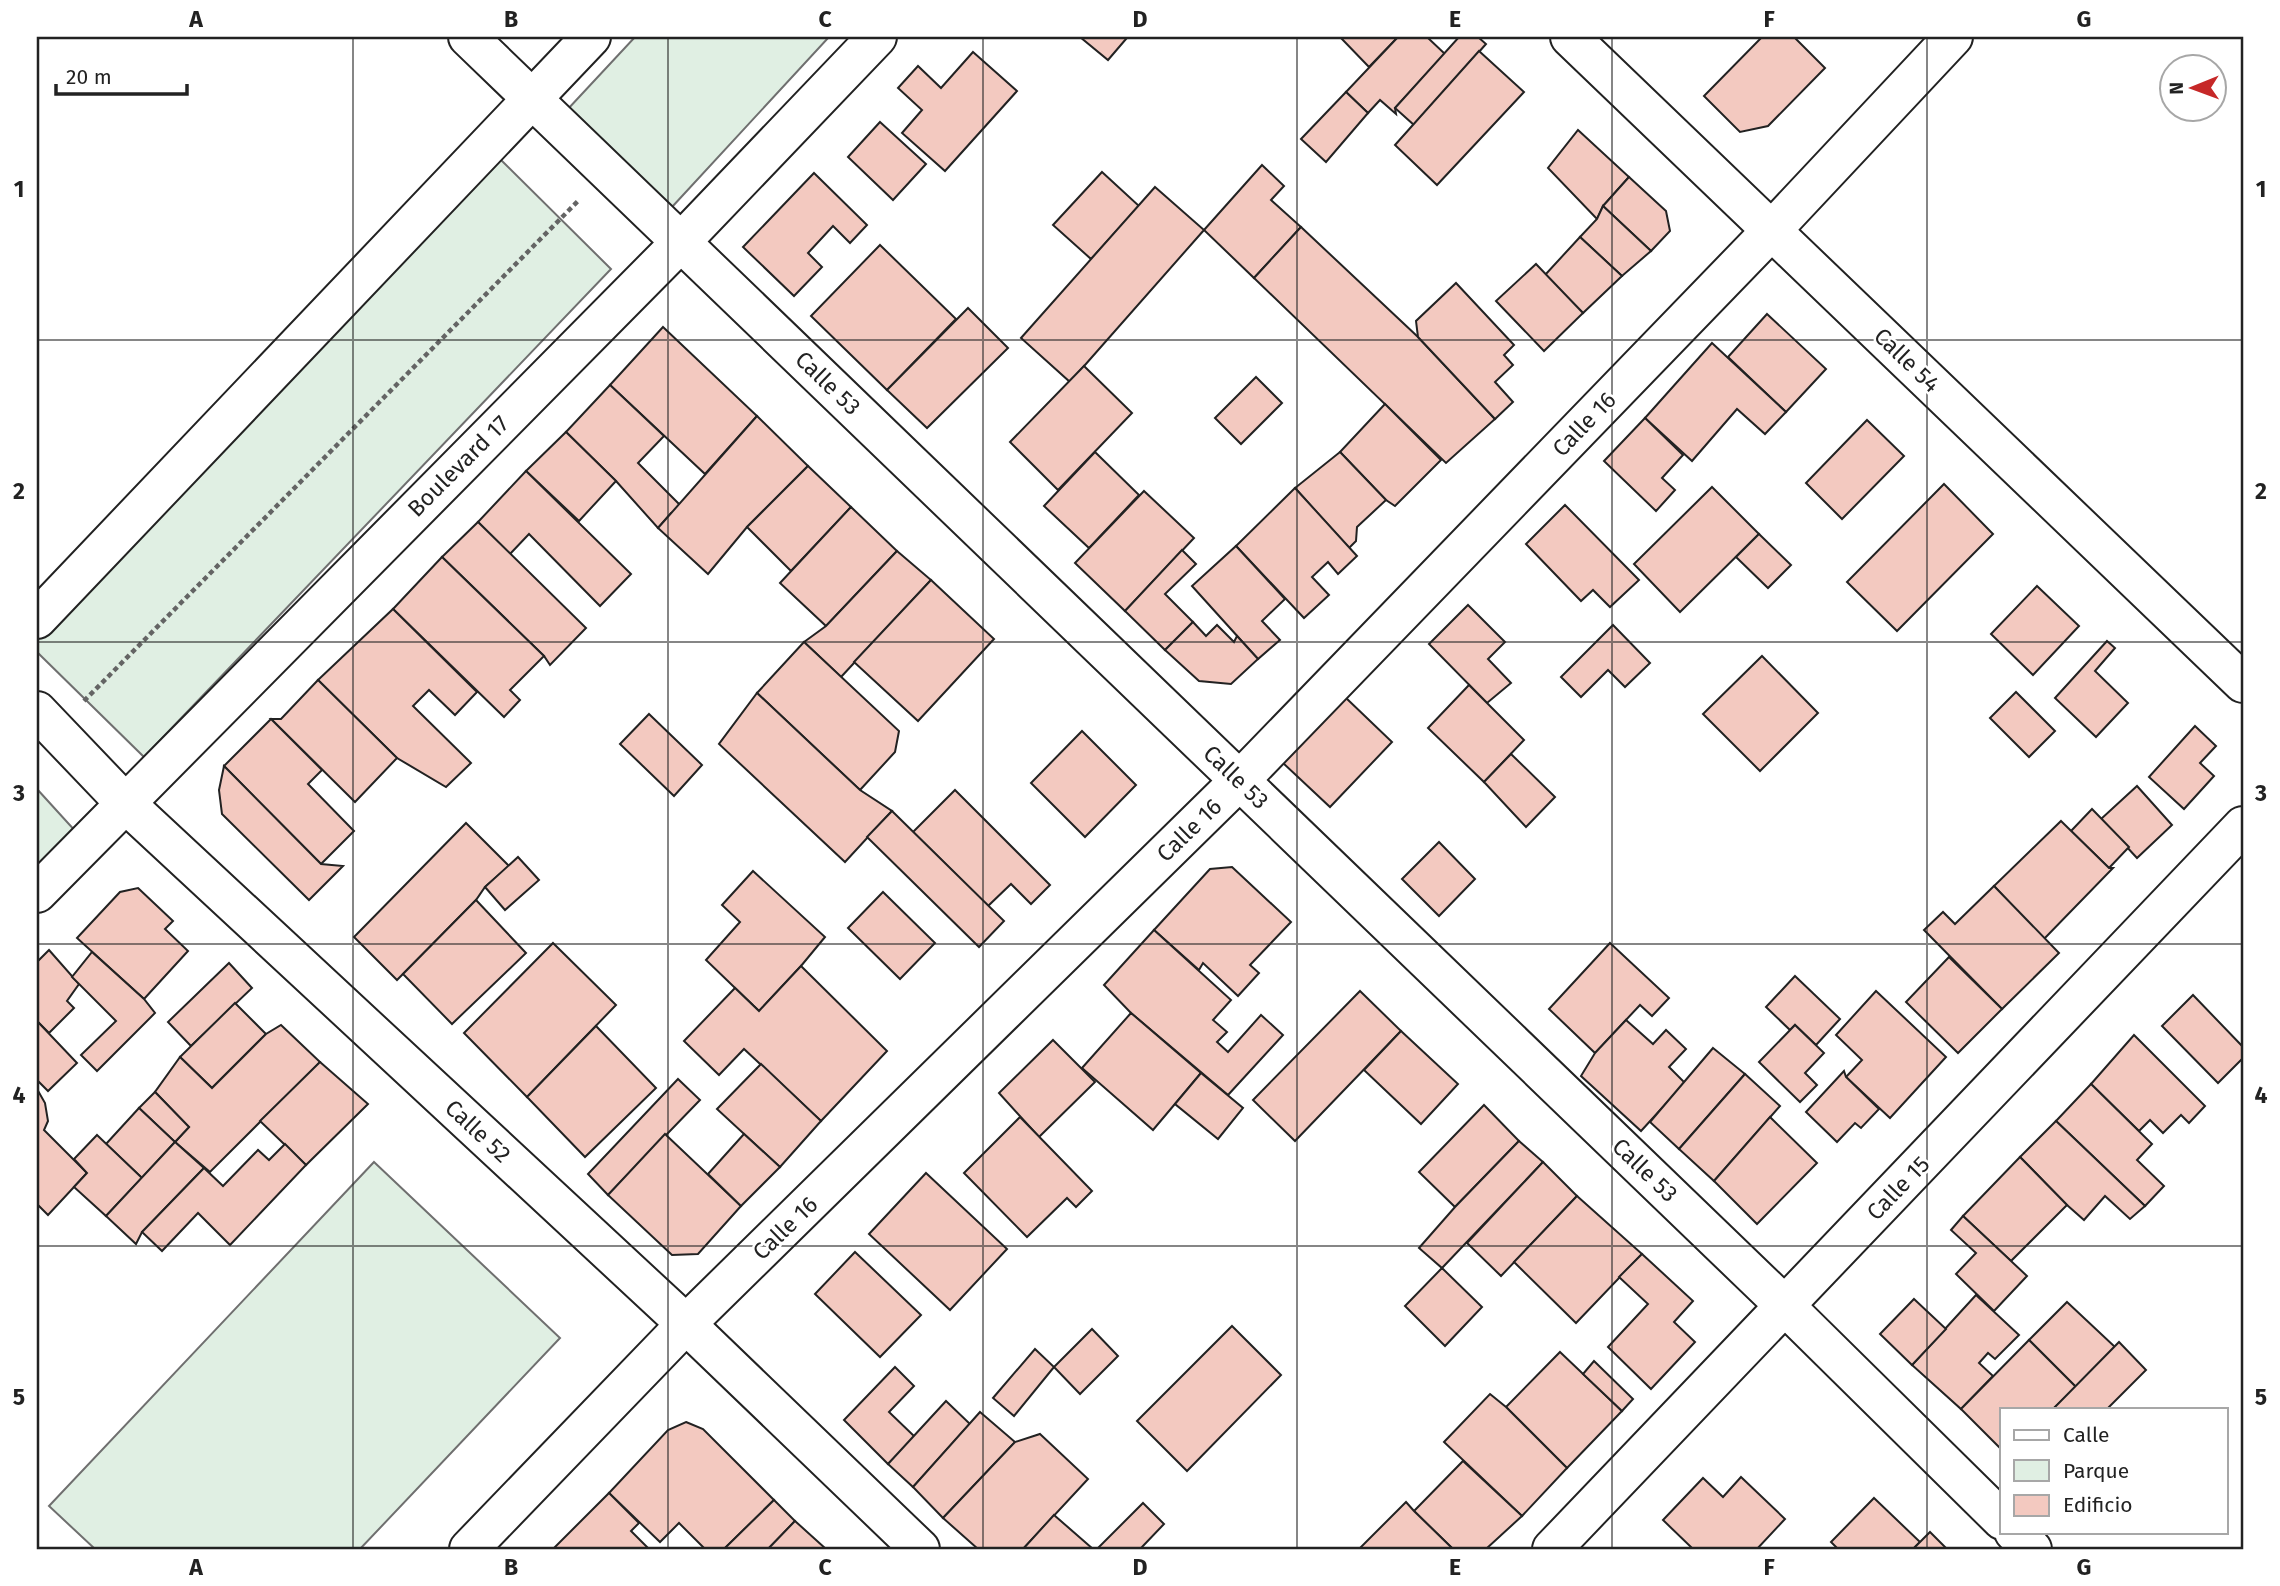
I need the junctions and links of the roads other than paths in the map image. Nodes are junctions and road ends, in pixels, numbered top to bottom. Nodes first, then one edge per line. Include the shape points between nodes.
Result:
1 (468, 37) edge
2 (591, 37) edge
3 (877, 37) edge
4 (1570, 37) edge
5 (1953, 37) edge
6 (532, 99) junction
7 (1772, 230) junction
8 (681, 242) junction
9 (37, 619) edge
10 (2243, 683) edge
11 (46, 721) edge
12 (1240, 780) junction
13 (124, 802) junction
14 (2243, 826) edge
15 (37, 893) edge
16 (1785, 1306) junction
17 (686, 1324) junction
18 (2000, 1518) edge
19 (2016, 1534) edge
20 (469, 1549) edge
21 (920, 1549) edge
22 (1552, 1549) edge
23 (2032, 1549) edge

1 - 6 street, Calle 53
2 - 6 street
3 - 8 street, Boulevard 17
4 - 7 street, Calle 54
5 - 7 street, Calle 16
6 - 8 street, Calle 53
6 - 9 street
7 - 10 street, Calle 54
7 - 12 street, Calle 16
8 - 12 street, Calle 53
8 - 13 street, Boulevard 17
11 - 13 street, Calle 52
12 - 16 street, Calle 53
12 - 17 street, Calle 16
13 - 15 street, Boulevard 17
13 - 17 street, Calle 52
14 - 16 street, Calle 15
16 - 18 street, Calle 53
16 - 22 street, Calle 15
17 - 20 street, Calle 16
17 - 21 street, Calle 52
19 - 23 street

